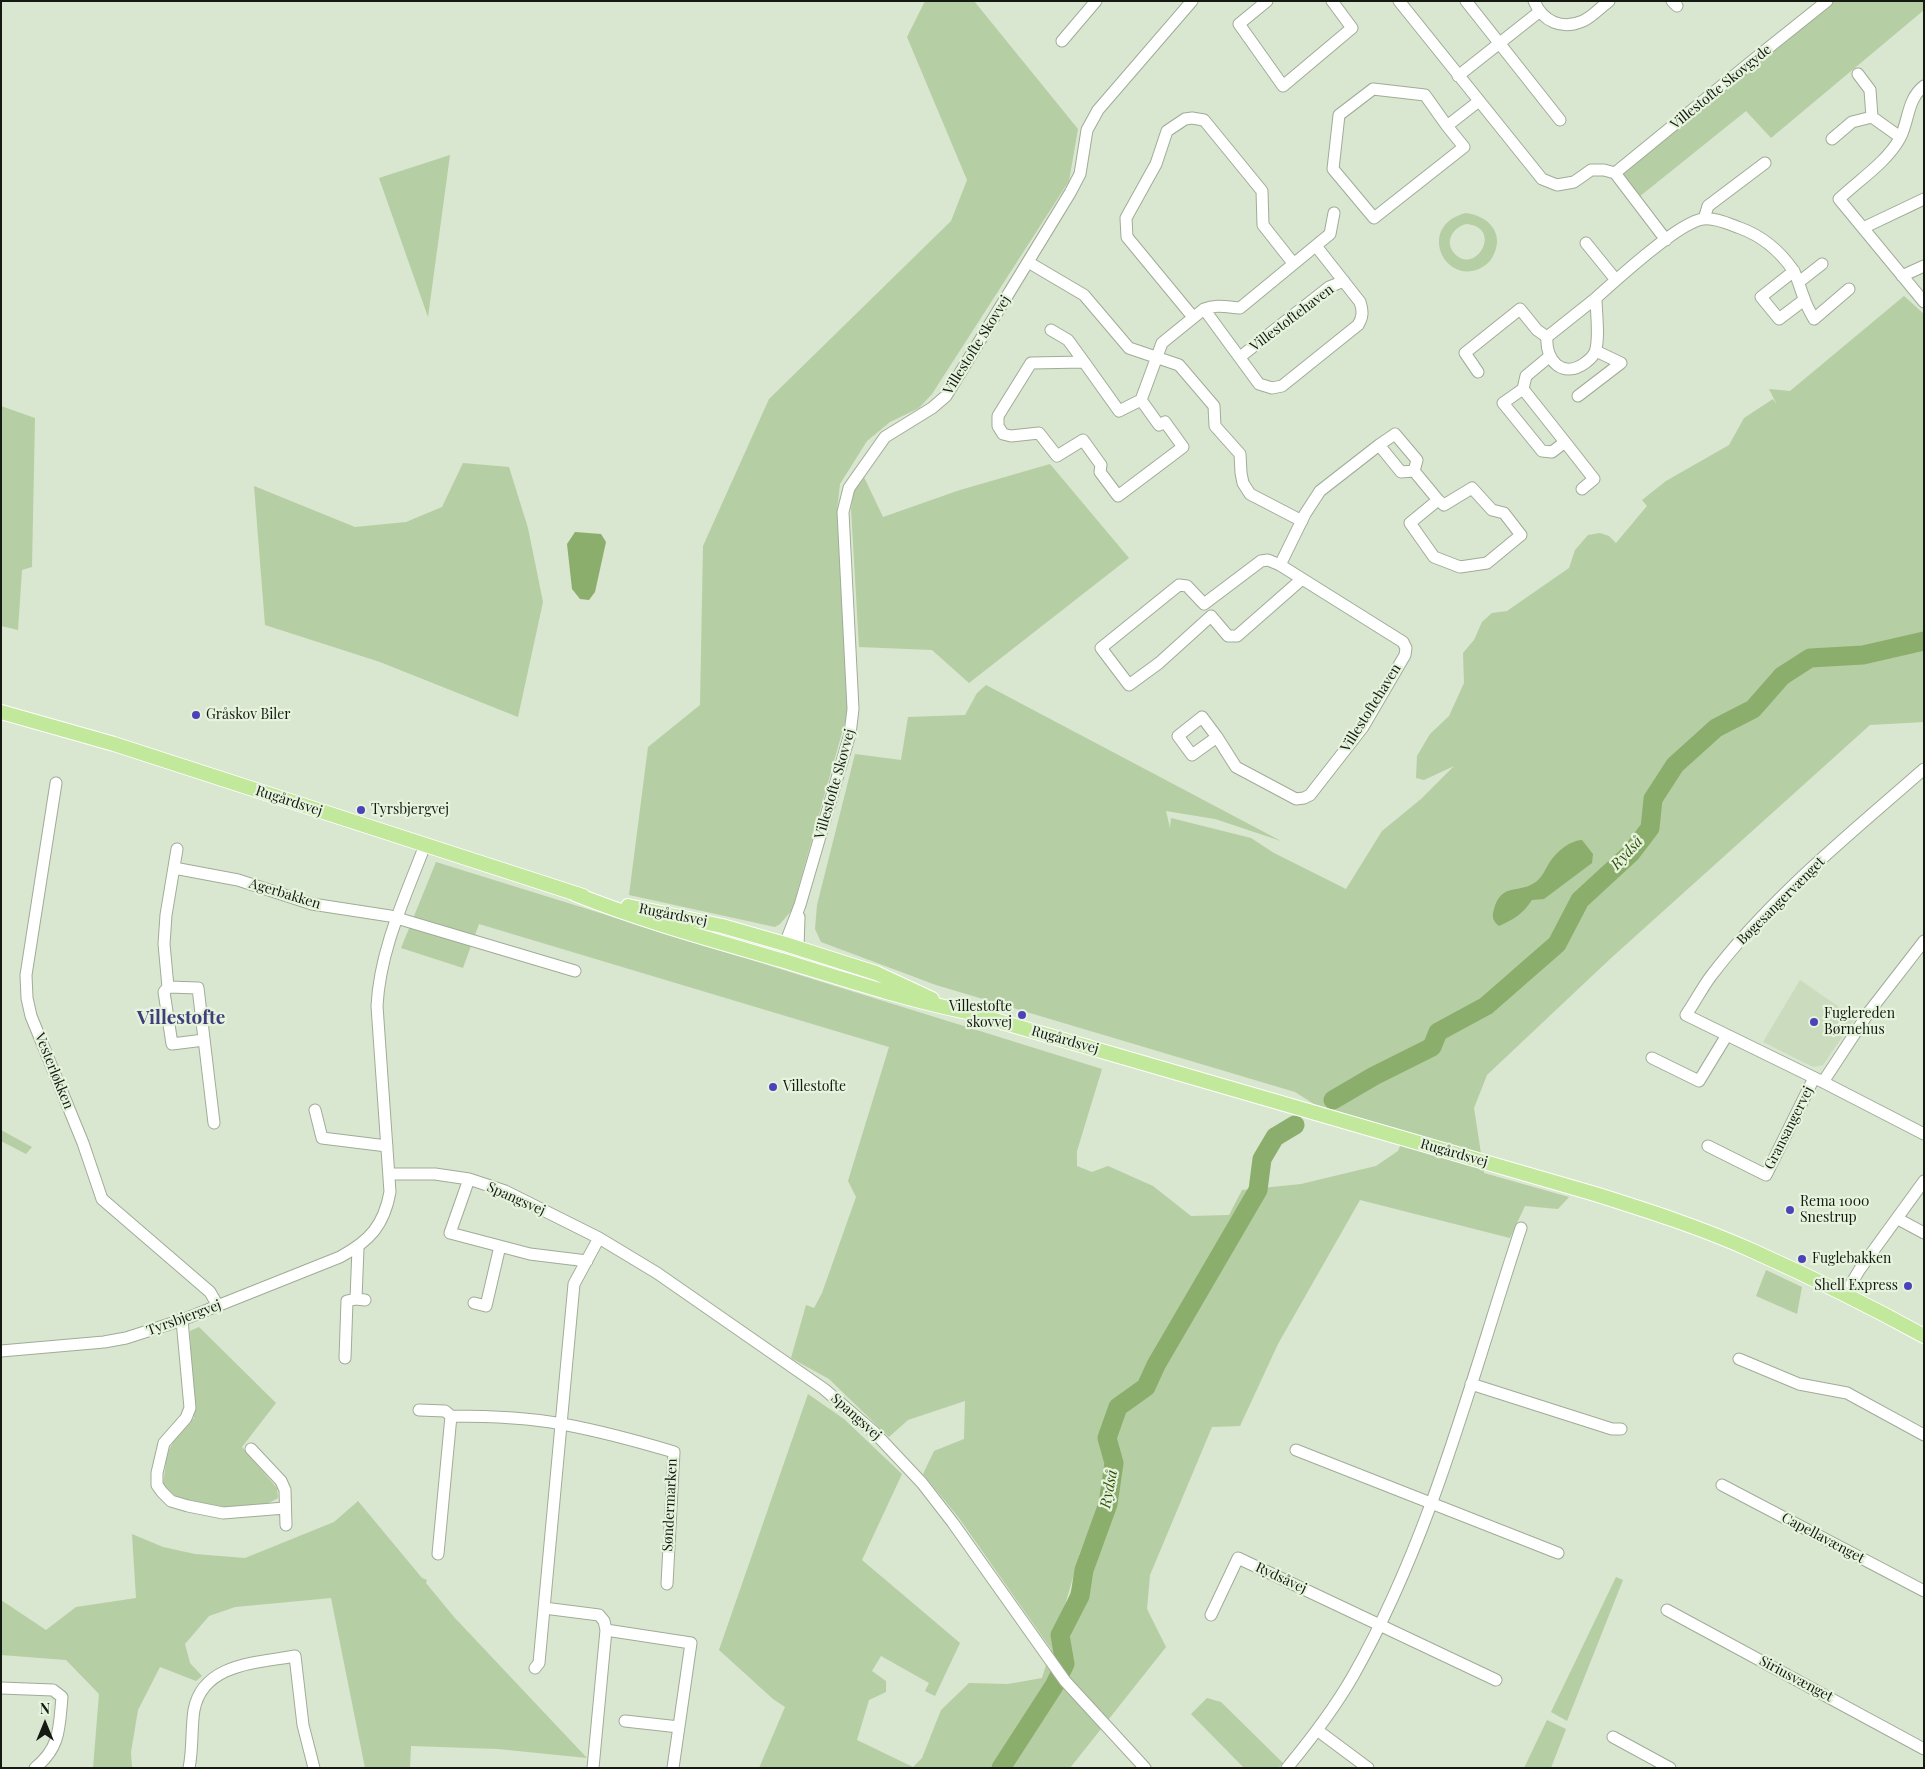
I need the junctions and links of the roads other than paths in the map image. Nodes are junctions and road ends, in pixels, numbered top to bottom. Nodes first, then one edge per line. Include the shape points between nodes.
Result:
1 (1096, 1) edge
2 (1192, 1) edge
3 (1267, 1) edge
4 (1332, 1) edge
5 (1399, 1) edge
6 (1466, 1) edge
7 (1608, 1) edge
8 (1828, 1) edge
9 (1537, 7) edge
10 (1062, 41) dead end
11 (1500, 44) junction
12 (1858, 74) dead end
13 (1458, 76) junction
14 (1924, 86) edge
15 (1479, 102) junction
16 (1872, 117) junction
17 (1560, 120) dead end
18 (1448, 126) junction
19 (1900, 137) junction
20 (1832, 139) dead end
21 (1765, 163) dead end
22 (1615, 173) junction
23 (1924, 199) edge
24 (1334, 213) dead end
25 (1704, 219) junction
26 (1864, 228) junction
27 (1666, 240) junction
28 (1586, 243) dead end
29 (1316, 246) junction
30 (1028, 262) junction
31 (1294, 263) junction
32 (1822, 264) dead end
33 (1924, 266) edge
34 (1902, 276) junction
35 (1796, 277) junction
36 (1616, 280) junction
37 (1344, 281) junction
38 (1849, 289) dead end
39 (1596, 298) junction
40 (1804, 300) junction
41 (1924, 302) edge
42 (1204, 310) junction
43 (1192, 317) junction
44 (1051, 330) dead end
45 (1547, 338) junction
46 (1596, 351) junction
47 (1550, 356) junction
48 (1240, 357) junction
49 (1155, 358) junction
50 (1084, 362) junction
51 (1478, 372) dead end
52 (1523, 389) junction
53 (1578, 396) dead end
54 (1141, 400) junction
55 (1565, 442) junction
56 (1379, 445) junction
57 (1414, 471) junction
58 (1582, 489) dead end
59 (1438, 500) junction
60 (1302, 521) junction
61 (1280, 565) junction
62 (1302, 579) junction
63 (1, 712) edge
64 (1217, 737) dead end
65 (1924, 769) edge
66 (56, 783) dead end
67 (424, 845) junction
68 (177, 849) dead end
69 (174, 868) junction
70 (575, 894) junction
71 (397, 918) junction
72 (1924, 940) edge
73 (788, 954) junction
74 (575, 971) dead end
75 (168, 987) junction
76 (1727, 1035) junction
77 (204, 1040) junction
78 (1652, 1058) dead end
79 (1819, 1080) junction
80 (315, 1110) dead end
81 (214, 1123) dead end
82 (1924, 1134) edge
83 (387, 1146) junction
84 (1708, 1146) dead end
85 (389, 1174) junction
86 (469, 1179) junction
87 (1924, 1181) edge
88 (1898, 1218) junction
89 (1521, 1228) dead end
90 (1924, 1233) edge
91 (599, 1238) junction
92 (500, 1246) junction
93 (358, 1248) junction
94 (586, 1261) junction
95 (1845, 1294) junction
96 (474, 1303) dead end
97 (218, 1306) junction
98 (182, 1320) junction
99 (1924, 1336) edge
100 (1, 1352) edge
101 (345, 1358) dead end
102 (1739, 1359) dead end
103 (1472, 1384) junction
104 (419, 1410) dead end
105 (451, 1416) junction
106 (561, 1424) junction
107 (1621, 1430) dead end
108 (1924, 1435) edge
109 (251, 1449) dead end
110 (1296, 1450) dead end
111 (1722, 1485) dead end
112 (1432, 1502) junction
113 (285, 1508) junction
114 (286, 1525) dead end
115 (1558, 1553) dead end
116 (438, 1554) dead end
117 (667, 1584) dead end
118 (1924, 1591) edge
119 (544, 1608) junction
120 (1668, 1610) dead end
121 (1211, 1615) dead end
122 (1380, 1625) junction
123 (606, 1630) junction
124 (535, 1668) dead end
125 (1496, 1680) dead end
126 (1, 1688) edge
127 (625, 1721) dead end
128 (679, 1727) junction
129 (1317, 1730) junction
130 (1613, 1737) dead end
131 (1924, 1748) edge
132 (35, 1768) edge
133 (189, 1768) edge
134 (314, 1768) edge
135 (593, 1768) edge
136 (673, 1768) edge
137 (1145, 1768) edge
138 (1287, 1768) edge
139 (1368, 1768) edge
140 (1670, 1768) edge

1 - 10 street
2 - 30 street, Villestofte Skovvej via 1098,110 1087,130 1080,174
3 - 4 street via 1239,24 1283,86 1352,28
5 - 13 street
6 - 11 street
7 - 9 street via 1584,21 1569,25 1548,20
8 - 22 street, Villestofte Skovgyde
9 - 11 street
11 - 13 street
11 - 17 street
12 - 16 street via 1870,90
13 - 15 street
14 - 19 street via 1911,102
15 - 18 street
15 - 22 street via 1549,183 1566,185 1591,170
16 - 19 street
16 - 20 street via 1852,122
18 - 18 street via 1425,95 1374,88 1340,116 1333,169 1374,218 1464,147
19 - 26 street via 1889,154 1839,199
21 - 25 street via 1708,206
22 - 27 street
23 - 26 street
24 - 29 street via 1330,234
25 - 27 street via 1690,223
25 - 35 street via 1719,220 1752,232 1768,242
26 - 34 street
27 - 36 street
28 - 36 street
29 - 31 street
29 - 37 street, Villestoftehaven
30 - 49 street via 1084,295 1129,348
30 - 73 street, Villestofte Skovvej via 946,396 885,437 849,488 843,512 853,709 850,734
31 - 42 street via 1240,308 1211,306
31 - 43 street via 1263,225 1262,191 1204,120 1185,120 1167,130 1156,164 1126,218 1126,237
32 - 35 street
33 - 34 street
34 - 41 street
35 - 40 street
35 - 40 street via 1762,297 1779,319
36 - 39 street
37 - 48 street, Villestoftehaven via 1329,287
37 - 48 street, Villestoftehaven via 1360,302 1362,319 1282,386 1272,388 1259,384
38 - 40 street via 1814,319
39 - 45 street
39 - 46 street
42 - 43 street
42 - 48 street, Villestoftehaven
43 - 49 street via 1162,343
44 - 50 street via 1068,340
45 - 47 street
45 - 51 street via 1520,310 1465,353
46 - 47 street via 1578,368 1568,370 1560,368
46 - 53 street via 1621,363
47 - 52 street via 1526,376
49 - 54 street
49 - 60 street via 1180,365 1214,406 1216,426 1240,454 1241,474 1250,494
50 - 54 street via 1119,410
50 - 54 street via 1031,363 998,416 998,426 1003,434 1039,433 1057,456 1083,440 1101,465 1100,472 1118,496 1183,447 1165,422 1159,425
52 - 55 street
52 - 55 street via 1503,403 1542,451 1552,452
55 - 58 street via 1594,479
56 - 57 street via 1401,472
56 - 57 street via 1395,434 1416,460
56 - 60 street via 1320,491
57 - 59 street
59 - 59 street via 1444,504 1472,488 1492,510 1504,513 1521,536 1487,564 1460,567 1434,557 1410,522
60 - 61 street
61 - 62 street, Villestoftehaven
61 - 62 street, Villestoftehaven via 1261,561 1204,604 1187,586 1179,585 1101,648 1129,685 1211,616 1228,636 1237,636
62 - 64 street, Villestoftehaven via 1403,642 1405,655 1363,727 1321,783 1304,798 1296,799 1236,767
63 - 67 main road, Rugårdsvej via 114,744
65 - 76 street, Bøgesangervænget via 1782,896 1711,977 1686,1015
66 - 97 street, Vesterløkken via 26,975 31,1016 83,1143 102,1199 210,1292
67 - 70 main road, Rugårdsvej
67 - 71 street, Tyrsbjergvej
68 - 69 street
69 - 71 street, Agerbakken via 238,880 312,904
69 - 75 street via 164,944
70 - 73 main road, Rugårdsvej via 722,926
70 - 73 main road, Rugårdsvej via 617,911 704,938 742,940
71 - 74 street
71 - 83 street, Tyrsbjergvej via 382,964 377,1006
72 - 79 street, Gransangervej
73 - 95 main road, Rugårdsvej via 876,973 967,1012 1596,1194 1744,1247
75 - 77 street via 198,988
75 - 77 street via 164,992 172,1044
76 - 78 street via 1699,1081
76 - 79 street, Bøgesangervænget
77 - 81 street
79 - 82 street, Bøgesangervænget
79 - 84 street, Gransangervej via 1766,1175
80 - 83 street via 322,1138
83 - 85 street, Tyrsbjergvej
85 - 86 street, Spangsvej via 435,1174
85 - 93 street, Tyrsbjergvej via 387,1207 380,1222
86 - 91 street, Spangsvej via 505,1191
86 - 92 street, Spangsvej via 450,1233
87 - 88 street
88 - 90 street
88 - 95 street
89 - 103 street
91 - 94 street
91 - 137 street, Spangsvej via 657,1273 824,1388 874,1432 954,1523 1065,1681
92 - 94 street, Spangsvej via 530,1254
92 - 96 street via 486,1306
93 - 97 street, Tyrsbjergvej
93 - 101 street via 360,1300 346,1301
94 - 106 street via 574,1284
95 - 99 main road, Rugårdsvej
97 - 98 street, Tyrsbjergvej
98 - 100 street, Tyrsbjergvej via 104,1342
98 - 113 street via 190,1408 186,1418 164,1443 157,1485 171,1501 211,1511
102 - 108 street via 1799,1384 1846,1393
103 - 107 street via 1612,1430
103 - 112 street
104 - 105 street, Søndermarken via 445,1411
105 - 106 street, Søndermarken via 504,1417
105 - 116 street
106 - 117 street, Søndermarken via 674,1452
106 - 119 street
109 - 113 street via 281,1481 285,1490
110 - 112 street
111 - 118 street, Capellavænget
112 - 115 street
112 - 122 street
113 - 114 street
119 - 123 street via 599,1615
119 - 124 street via 539,1663
120 - 131 street, Siriusvænget
121 - 122 street, Rydsåvej via 1238,1558
122 - 125 street, Rydsåvej
122 - 129 street via 1352,1678
123 - 128 street via 691,1643
123 - 135 street
126 - 132 street via 54,1690 62,1697 55,1746
127 - 128 street
128 - 136 street
129 - 138 street
129 - 139 street
130 - 140 street
133 - 134 street via 194,1708 205,1685 226,1670 295,1656 303,1725

